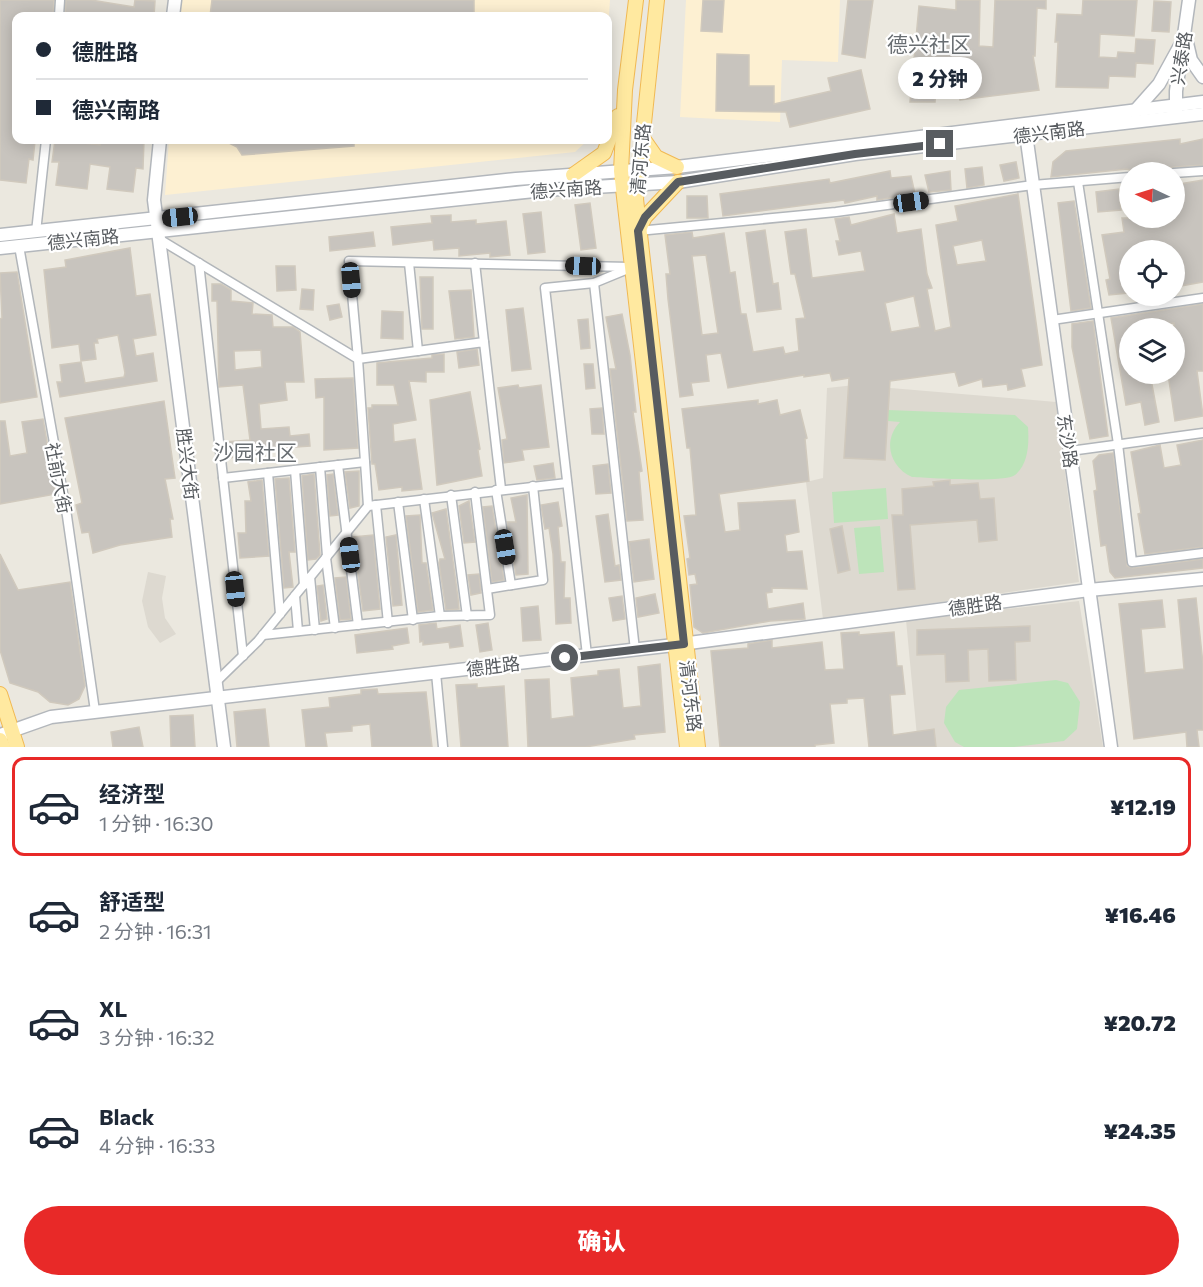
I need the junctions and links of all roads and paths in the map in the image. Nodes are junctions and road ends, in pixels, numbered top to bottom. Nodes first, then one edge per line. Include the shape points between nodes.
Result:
1 (636, 0) edge
2 (657, 0) edge
3 (1189, 0) edge
4 (1186, 36) junction
5 (1203, 77) edge
6 (624, 90) junction
7 (647, 92) junction
8 (1203, 102) edge
9 (1135, 111) junction
10 (1176, 111) junction
11 (1203, 114) edge
12 (1026, 134) junction
13 (612, 135) edge
14 (642, 137) junction
15 (46, 144) edge
16 (155, 144) edge
17 (160, 144) edge
18 (608, 144) edge
19 (677, 166) junction
20 (638, 170) junction
21 (621, 171) junction
22 (1203, 171) edge
23 (1185, 172) edge
24 (573, 175) junction
25 (1119, 178) edge
26 (678, 182) junction
27 (1078, 182) junction
28 (629, 185) junction
29 (1033, 185) junction
30 (155, 228) junction
31 (638, 231) junction
32 (36, 232) junction
33 (0, 235) edge
34 (19, 246) junction
35 (0, 248) edge
36 (200, 263) junction
37 (410, 263) junction
38 (475, 263) junction
39 (631, 267) junction
40 (594, 284) junction
41 (1203, 298) edge
42 (1097, 314) junction
43 (1052, 320) junction
44 (484, 342) junction
45 (418, 351) junction
46 (358, 359) junction
47 (1203, 433) edge
48 (1118, 444) junction
49 (1070, 451) junction
50 (365, 462) junction
51 (338, 465) junction
52 (320, 467) junction
53 (295, 470) junction
54 (268, 473) junction
55 (223, 478) junction
56 (567, 483) junction
57 (533, 486) junction
58 (499, 489) junction
59 (475, 492) junction
60 (452, 495) junction
61 (424, 499) junction
62 (399, 502) junction
63 (372, 506) junction
64 (347, 532) junction
65 (1203, 553) edge
66 (327, 557) junction
67 (310, 577) junction
68 (1203, 579) edge
69 (303, 585) junction
70 (511, 585) junction
71 (487, 589) junction
72 (1089, 590) junction
73 (295, 596) junction
74 (280, 614) junction
75 (440, 616) junction
76 (467, 616) junction
77 (413, 620) junction
78 (388, 623) junction
79 (358, 625) junction
80 (335, 628) junction
81 (315, 630) junction
82 (298, 631) junction
83 (263, 635) junction
84 (679, 644) junction
85 (635, 650) junction
86 (587, 655) junction
87 (243, 656) junction
88 (435, 672) junction
89 (216, 681) junction
90 (0, 694) edge
91 (218, 698) junction
92 (95, 711) junction
93 (4, 735) edge
94 (3, 747) edge
95 (17, 747) edge
96 (224, 747) edge
97 (443, 747) edge
98 (687, 747) edge
99 (698, 747) edge
100 (1111, 747) edge

1 - 6 main road, 清河东路
2 - 7 main road, 清河东路
3 - 4 main road, 兴泰路
4 - 5 main road via 1191,60
4 - 9 main road via 1159,84
4 - 10 main road, 兴泰路
6 - 7 main road
6 - 13 main road
6 - 21 main road, 清河东路
7 - 14 main road, 清河东路
8 - 10 main road, 德兴南路
9 - 10 main road, 德兴南路
9 - 19 main road, 德兴南路
10 - 11 main road, 德兴南路
10 - 12 main road, 德兴南路
12 - 26 main road, 德兴南路 via 855,154
12 - 29 main road, 东沙路
14 - 19 main road via 656,157
14 - 20 main road, 清河东路
15 - 32 street
16 - 30 street
17 - 30 main road, 胜兴大街
18 - 24 main road via 604,153
19 - 20 main road, 德兴南路
20 - 21 main road, 德兴南路
20 - 28 main road, 清河东路
21 - 24 main road, 德兴南路
21 - 28 main road, 清河东路
22 - 23 street
24 - 30 main road, 德兴南路
25 - 27 street
26 - 28 main road, 德兴南路
26 - 31 main road via 645,217
27 - 29 street
27 - 42 street
28 - 30 main road, 德兴南路
28 - 31 main road, 清河东路
28 - 39 main road, 清河东路
29 - 31 street via 836,212
29 - 43 main road, 东沙路
30 - 32 main road, 德兴南路
30 - 34 main road, 德兴南路
30 - 36 street
30 - 89 main road, 胜兴大街
31 - 84 main road, 清河东路
32 - 33 main road, 德兴南路
34 - 35 main road, 德兴南路
34 - 92 street, 社前大街 via 67,516
36 - 46 street
36 - 55 street
37 - 38 street
37 - 45 street
37 - 46 street via 349,261
38 - 39 street
38 - 44 street
39 - 40 street
39 - 84 main road, 清河东路
40 - 56 street via 545,288
40 - 85 street
41 - 42 street
42 - 43 street
42 - 48 street
43 - 49 main road, 东沙路
44 - 45 street
44 - 58 street
45 - 46 street
46 - 50 street
47 - 48 street
48 - 49 street
48 - 65 street via 1132,562
49 - 72 main road, 东沙路
50 - 51 street
50 - 63 street
51 - 52 street
51 - 64 street
52 - 53 street
52 - 66 street
53 - 54 street
53 - 69 street
54 - 55 street
54 - 74 street
55 - 87 street
56 - 57 street
56 - 86 street
57 - 58 street
57 - 70 street via 543,580
58 - 59 street
58 - 70 street
59 - 60 street
59 - 71 street
60 - 61 street
60 - 76 street
61 - 62 street
61 - 75 street
62 - 63 street
62 - 77 street
63 - 64 street
63 - 78 street
64 - 66 street
64 - 79 street
66 - 67 street
66 - 80 street
67 - 69 street
67 - 81 street
68 - 72 main road, 德胜路
69 - 73 street
70 - 71 street
71 - 76 street via 490,615
72 - 84 main road, 德胜路
72 - 100 main road, 东沙路
73 - 74 street
73 - 82 street
74 - 83 street
75 - 76 street
75 - 77 street
77 - 78 street
78 - 79 street
79 - 80 street
80 - 81 street
81 - 82 street
82 - 83 street
83 - 87 street
84 - 85 main road, 德胜路
84 - 98 main road, 清河东路
84 - 99 main road, 清河东路
85 - 86 main road, 德胜路
86 - 88 main road, 德胜路
87 - 89 street
88 - 91 main road, 德胜路
88 - 97 street
89 - 91 main road, 胜兴大街
90 - 93 main road
91 - 92 main road, 德胜路
91 - 96 main road, 胜兴大街
92 - 93 main road, 德胜路 via 51,717
93 - 94 main road
93 - 95 main road

